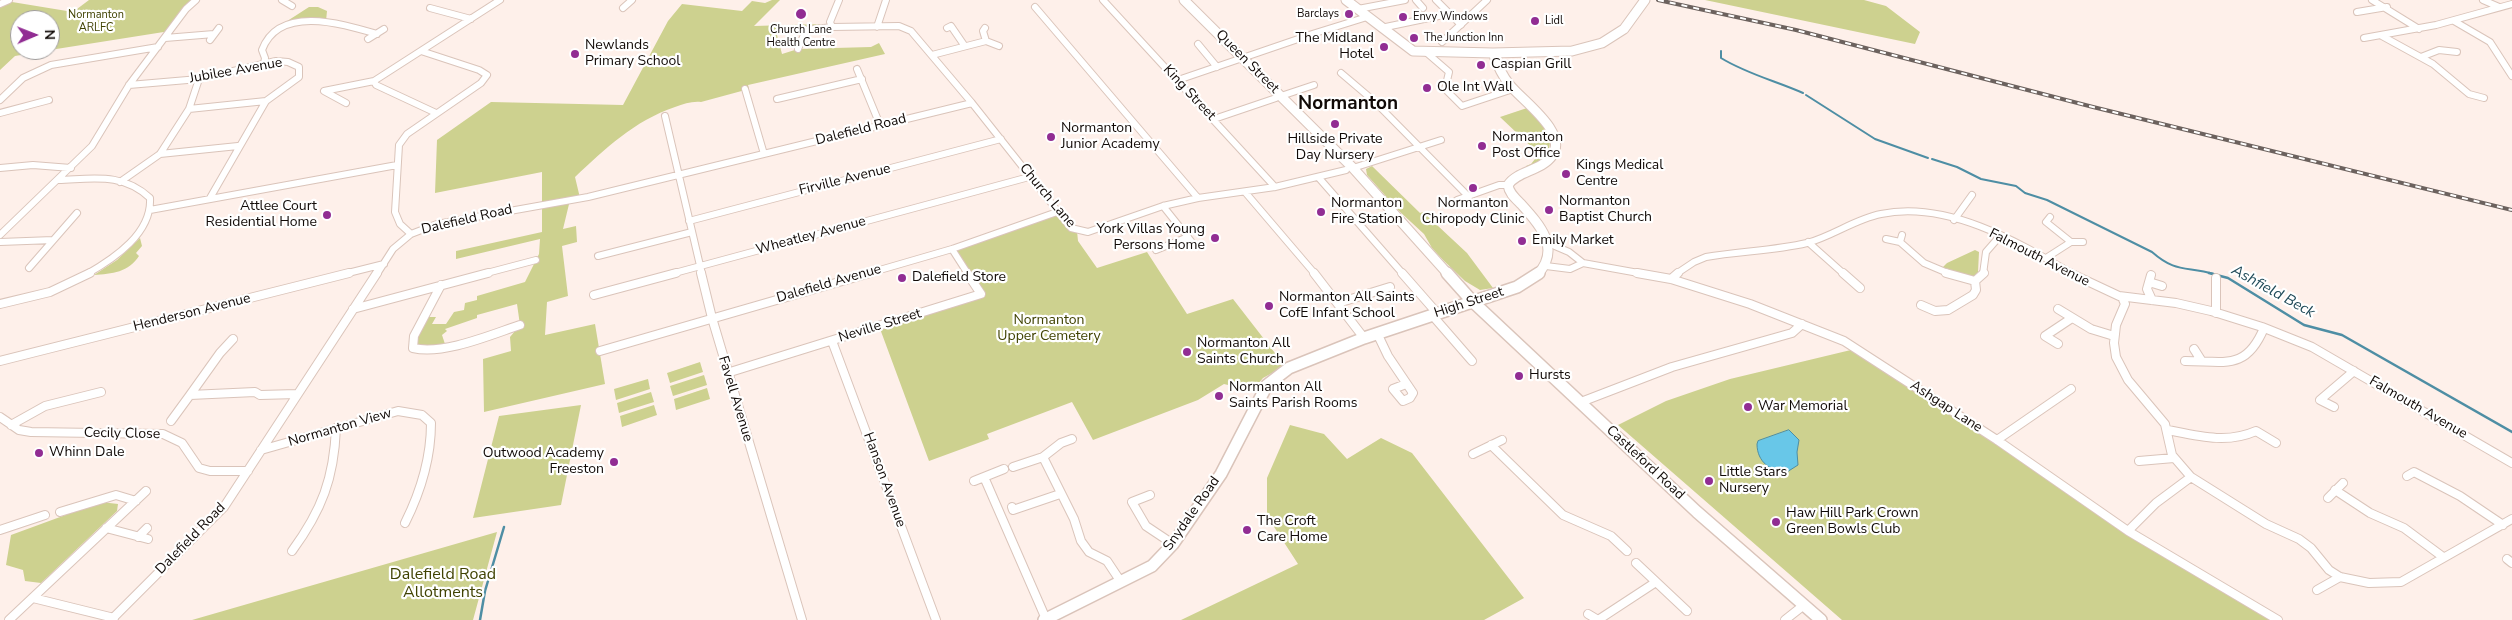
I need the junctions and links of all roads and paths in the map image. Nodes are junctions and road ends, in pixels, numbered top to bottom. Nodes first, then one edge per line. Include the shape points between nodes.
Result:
1 (9, 0) edge
2 (196, 0) edge
3 (282, 0) edge
4 (500, 0) edge
5 (632, 0) edge
6 (839, 0) edge
7 (886, 0) edge
8 (1103, 0) edge
9 (1184, 0) edge
10 (1346, 0) edge
11 (1405, 0) edge
12 (1416, 0) edge
13 (1436, 0) edge
14 (1487, 0) edge
15 (2372, 0) edge
16 (2483, 0) edge
17 (1643, 3) edge
18 (0, 4) edge
19 (2512, 4) edge
20 (292, 6) dead end
21 (1035, 7) dead end
22 (2387, 7) junction
23 (2499, 7) junction
24 (430, 8) dead end
25 (623, 8) dead end
26 (1422, 8) dead end
27 (1358, 9) junction
28 (2357, 12) dead end
29 (1448, 14) junction
30 (1367, 17) junction
31 (471, 19) junction
32 (2454, 21) junction
33 (1462, 25) junction
34 (832, 27) junction
35 (877, 27) junction
36 (219, 28) dead end
37 (947, 28) dead end
38 (985, 28) dead end
39 (1381, 28) junction
40 (384, 29) dead end
41 (2419, 29) junction
42 (214, 34) junction
43 (377, 34) junction
44 (1309, 35) dead end
45 (2382, 36) junction
46 (165, 38) junction
47 (1301, 38) dead end
48 (2364, 38) dead end
49 (368, 39) dead end
50 (210, 40) dead end
51 (986, 41) junction
52 (1442, 42) dead end
53 (1198, 44) dead end
54 (964, 45) junction
55 (999, 46) dead end
56 (158, 47) junction
57 (798, 49) dead end
58 (421, 51) junction
59 (2457, 52) dead end
60 (1427, 53) junction
61 (1493, 53) junction
62 (932, 55) junction
63 (2421, 57) junction
64 (1244, 59) junction
65 (264, 64) junction
66 (1217, 67) junction
67 (857, 70) dead end
68 (1341, 74) dead end
69 (2512, 76) edge
70 (199, 78) junction
71 (862, 79) junction
72 (1178, 80) junction
73 (374, 81) junction
74 (128, 85) junction
75 (1314, 85) dead end
76 (745, 89) dead end
77 (1513, 90) junction
78 (801, 93) junction
79 (1278, 97) junction
80 (2484, 98) dead end
81 (777, 99) dead end
82 (0, 100) edge
83 (50, 100) dead end
84 (266, 101) junction
85 (804, 102) dead end
86 (346, 103) dead end
87 (972, 103) junction
88 (189, 108) junction
89 (0, 113) edge
90 (436, 113) junction
91 (665, 116) dead end
92 (1214, 119) junction
93 (880, 125) junction
94 (1001, 139) junction
95 (1441, 140) dead end
96 (238, 146) junction
97 (1418, 147) junction
98 (160, 154) junction
99 (764, 154) junction
100 (397, 165) junction
101 (0, 168) edge
102 (71, 168) junction
103 (1350, 169) junction
104 (679, 175) junction
105 (1029, 177) junction
106 (1319, 178) junction
107 (58, 180) junction
108 (120, 182) junction
109 (1508, 185) junction
110 (1275, 187) junction
111 (1245, 192) junction
112 (1972, 195) dead end
113 (1468, 196) junction
114 (210, 198) junction
115 (1198, 198) junction
116 (1457, 200) dead end
117 (1163, 206) junction
118 (150, 210) junction
119 (1057, 212) junction
120 (77, 213) dead end
121 (1954, 220) junction
122 (689, 221) junction
123 (2038, 221) dead end
124 (692, 232) junction
125 (411, 234) junction
126 (0, 235) edge
127 (2000, 236) junction
128 (1188, 237) junction
129 (54, 240) junction
130 (1886, 240) dead end
131 (0, 242) edge
132 (1808, 242) junction
133 (2071, 242) junction
134 (2083, 242) dead end
135 (1548, 243) junction
136 (1196, 246) dead end
137 (952, 249) junction
138 (1156, 250) dead end
139 (598, 256) dead end
140 (2046, 258) junction
141 (536, 260) dead end
142 (1583, 263) junction
143 (384, 264) junction
144 (700, 266) junction
145 (1546, 266) junction
146 (29, 268) dead end
147 (2216, 278) dead end
148 (1671, 279) junction
149 (1975, 281) junction
150 (441, 286) junction
151 (2162, 286) dead end
152 (1390, 287) dead end
153 (1860, 288) dead end
154 (594, 295) dead end
155 (2122, 297) junction
156 (2152, 300) junction
157 (1472, 301) junction
158 (1338, 302) junction
159 (0, 304) edge
160 (1920, 305) dead end
161 (353, 309) junction
162 (2058, 309) dead end
163 (2216, 313) junction
164 (1434, 314) junction
165 (712, 318) junction
166 (2072, 318) junction
167 (1802, 324) junction
168 (520, 325) dead end
169 (2264, 328) junction
170 (1377, 333) junction
171 (2114, 336) junction
172 (1364, 338) junction
173 (233, 339) dead end
174 (832, 341) junction
175 (2058, 344) dead end
176 (2194, 349) dead end
177 (600, 351) dead end
178 (2201, 360) junction
179 (0, 361) edge
180 (1472, 361) dead end
181 (2185, 361) dead end
182 (2354, 371) junction
183 (727, 373) junction
184 (1406, 384) dead end
185 (2071, 389) dead end
186 (101, 392) dead end
187 (297, 394) junction
188 (190, 395) junction
189 (1581, 402) junction
190 (1255, 404) joint
191 (2334, 407) dead end
192 (0, 417) edge
193 (171, 421) dead end
194 (11, 425) junction
195 (336, 428) junction
196 (2168, 430) junction
197 (1072, 439) dead end
198 (1502, 440) dead end
199 (1998, 440) junction
200 (2276, 443) dead end
201 (1491, 445) junction
202 (262, 450) junction
203 (1472, 454) dead end
204 (1043, 457) junction
205 (2174, 458) junction
206 (2138, 461) dead end
207 (2512, 463) edge
208 (1013, 467) dead end
209 (1004, 470) dead end
210 (248, 471) junction
211 (2407, 476) dead end
212 (2191, 477) junction
213 (984, 478) junction
214 (974, 482) dead end
215 (2343, 483) dead end
216 (146, 490) dead end
217 (2335, 490) junction
218 (1060, 494) junction
219 (1150, 495) dead end
220 (2328, 498) dead end
221 (136, 501) junction
222 (1012, 507) dead end
223 (60, 512) dead end
224 (45, 515) dead end
225 (2512, 519) edge
226 (405, 523) dead end
227 (2503, 525) junction
228 (106, 528) junction
229 (147, 528) dead end
230 (0, 530) edge
231 (2128, 531) junction
232 (138, 537) junction
233 (148, 539) dead end
234 (1173, 544) junction
235 (292, 551) dead end
236 (1627, 551) dead end
237 (2443, 557) junction
238 (1636, 563) dead end
239 (2340, 577) junction
240 (1121, 582) junction
241 (1656, 582) junction
242 (2317, 590) dead end
243 (33, 598) junction
244 (1804, 605) junction
245 (1687, 611) dead end
246 (1588, 614) dead end
247 (113, 619) edge
248 (9, 620) edge
249 (802, 620) edge
250 (936, 620) edge
251 (1045, 620) edge
252 (1598, 620) edge
253 (1785, 620) edge
254 (1821, 620) edge
255 (2278, 620) edge

1 - 18 street
2 - 46 street
3 - 20 street
4 - 31 street
5 - 25 street
6 - 34 street via 830,22
7 - 35 street via 886,8
8 - 72 street, King Street
9 - 64 street, Queen Street
10 - 27 street
11 - 27 street
12 - 26 street
13 - 29 street
14 - 33 street
15 - 22 street
16 - 23 street
17 - 61 street via 1624,29 1596,45 1572,51
19 - 23 street
21 - 115 street
22 - 28 street
22 - 41 street
23 - 32 street
24 - 31 street
27 - 30 street
29 - 33 street
29 - 39 street
30 - 39 street
30 - 44 street
31 - 58 street
32 - 41 street
32 - 69 street via 2490,42
33 - 52 street
34 - 35 street, Church Lane
34 - 57 street, Church Lane via 806,30
35 - 62 street, Church Lane via 908,29
36 - 42 street
37 - 54 street via 951,26
38 - 51 street
39 - 60 street via 1409,50
40 - 43 street
41 - 45 street
42 - 46 street
42 - 50 street
43 - 49 street
43 - 65 street via 326,21 297,24 280,30 267,40 262,50
45 - 48 street
45 - 63 street
46 - 56 street
47 - 64 street
51 - 54 street
51 - 55 street
53 - 66 street
54 - 62 street
56 - 74 street
56 - 82 street via 51,65 23,78
58 - 73 street
58 - 90 street via 479,70 487,76 481,84
59 - 63 street via 2438,50
60 - 61 street
60 - 77 street via 1449,72 1445,90 1462,106
61 - 77 street
62 - 87 street, Church Lane
63 - 80 street via 2473,98
64 - 66 street
64 - 79 street, Queen Street
65 - 70 street, Jubilee Avenue
65 - 84 street, Jubilee Avenue via 288,62 299,67 300,72 292,84
66 - 72 street
67 - 71 street
68 - 97 street via 1374,101
70 - 74 street, Jubilee Avenue
70 - 88 street
71 - 78 street
71 - 93 street
72 - 92 street, King Street
73 - 86 street via 324,91
73 - 90 street via 376,85
74 - 102 street via 99,137
75 - 79 street
76 - 99 street
77 - 109 street via 1550,125 1558,144 1545,166 1512,180
78 - 81 street
78 - 85 street
79 - 92 street
79 - 103 street, Queen Street
83 - 89 street
84 - 88 street
84 - 96 street, Jubilee Avenue
87 - 93 street, Dalefield Road
87 - 94 street, Church Lane
88 - 98 street
90 - 100 street via 398,144
91 - 104 street, Favell Avenue
92 - 110 street, King Street
93 - 99 street, Dalefield Road
94 - 105 street, Church Lane
94 - 122 street, Firville Avenue
95 - 97 street, Church Lane
96 - 98 street
96 - 114 street, Jubilee Avenue
97 - 103 street, Church Lane
97 - 113 street
98 - 108 street
99 - 104 street, Dalefield Road
100 - 114 street
100 - 125 street via 395,212 400,224
101 - 102 street via 33,165
102 - 107 street
103 - 106 street, Church Lane
103 - 157 street, Queen Street
104 - 122 street, Favell Avenue
104 - 125 street, Dalefield Road via 588,197 437,224
105 - 119 street, Church Lane
105 - 144 street, Wheatley Avenue
106 - 110 street, Church Lane
106 - 164 street
107 - 108 street
107 - 126 street
108 - 118 street via 136,185 144,191 149,197
109 - 113 street
109 - 135 street via 1542,228
110 - 111 street, Church Lane
111 - 115 street, Church Lane
111 - 158 street
112 - 121 street
113 - 116 street
114 - 118 street
115 - 117 street, Church Lane
117 - 119 street, Church Lane via 1084,233 1071,228
117 - 128 street
118 - 159 street via 145,226 127,245 80,279 34,297
119 - 137 street, Dalefield Avenue
120 - 129 street
121 - 127 street, Falmouth Avenue
121 - 132 street, Falmouth Avenue via 1922,213 1890,212 1859,220
122 - 124 street, Favell Avenue
123 - 133 street via 2048,220 2052,229
124 - 139 street
124 - 144 street, Favell Avenue
125 - 143 street, Dalefield Road via 394,249
127 - 140 street, Falmouth Avenue
127 - 149 street via 1984,252 1984,273
128 - 136 street
128 - 138 street
129 - 131 street
129 - 146 street
130 - 149 street via 1901,239 1917,258 1944,273
132 - 148 street, Falmouth Avenue via 1746,254 1708,256 1683,266
132 - 153 street
133 - 134 street
133 - 140 street
135 - 142 street via 1565,249
135 - 145 street
137 - 165 street, Dalefield Avenue
137 - 174 street, Neville Street via 981,294
140 - 155 street, Falmouth Avenue via 2088,283
141 - 150 street
142 - 145 street via 1570,269
142 - 148 street, Ashgap Lane
143 - 161 street, Dalefield Road
143 - 179 street, Henderson Avenue
144 - 154 street, Wheatley Avenue
144 - 165 street, Favell Avenue
145 - 157 street, High Street via 1528,282
147 - 163 street
148 - 167 street, Ashgap Lane
149 - 160 street via 1973,295 1948,312 1932,316
150 - 161 street
150 - 168 street via 414,336 413,348 418,351 435,350
151 - 156 street via 2150,278 2147,288
152 - 158 street
155 - 156 street, Falmouth Avenue
155 - 171 street via 2125,304
156 - 163 street, Falmouth Avenue
157 - 164 street, High Street
157 - 189 street, Castleford Road
158 - 172 street
161 - 187 street, Dalefield Road
162 - 166 street
163 - 169 street, Falmouth Avenue
164 - 170 street, High Street
164 - 180 street
165 - 177 street, Dalefield Avenue
165 - 183 street, Favell Avenue
166 - 171 street via 2091,329
166 - 175 street via 2045,336
167 - 189 street via 1792,333 1672,366
167 - 199 street, Ashgap Lane via 1855,347
169 - 178 street via 2252,351 2245,356 2232,360
169 - 182 street, Falmouth Avenue via 2312,347
170 - 172 street, High Street
170 - 184 street
171 - 196 street via 2115,357 2122,375 2163,420
172 - 190 street, High Street via 1289,368 1267,385
173 - 188 street
174 - 183 street, Neville Street
174 - 250 street, Hanson Avenue
176 - 178 street
178 - 181 street
182 - 191 street via 2320,400
182 - 207 street, Falmouth Avenue
183 - 249 street, Favell Avenue
185 - 199 street
186 - 194 street via 45,406
187 - 188 street
187 - 202 street, Dalefield Road
188 - 193 street
189 - 244 street, Castleford Road via 1697,512
190 - 234 street, Snydale Road via 1224,468
192 - 194 street, Cecily Close
194 - 210 street, Cecily Close via 31,432 163,434 178,437 199,468 210,472
195 - 202 street, Normanton View
195 - 226 street, Normanton View via 398,411 422,415 431,423 425,475
195 - 235 street via 335,461 326,498
196 - 200 street via 2235,438 2256,431
196 - 205 street
197 - 204 street
198 - 201 street
199 - 231 street, Ashgap Lane
201 - 203 street
201 - 236 street via 1562,515 1611,536
202 - 210 street, Dalefield Road
204 - 208 street
204 - 218 street
205 - 206 street
205 - 212 street
209 - 213 street
210 - 247 street, Dalefield Road via 224,507
211 - 227 street via 2414,472 2443,485
212 - 231 street via 2156,503
212 - 239 street via 2266,524 2299,539
213 - 214 street
213 - 251 street
215 - 217 street
216 - 221 street
217 - 220 street
217 - 237 street via 2370,513 2404,528
218 - 222 street via 1013,510
218 - 240 street via 1085,547 1107,561
219 - 234 street via 1132,502 1146,526
221 - 223 street via 116,495
221 - 228 street
224 - 230 street
225 - 227 street
227 - 237 street
228 - 232 street
228 - 243 street
229 - 232 street
231 - 255 street, Ashgap Lane
232 - 233 street
234 - 240 street, Snydale Road via 1152,566
237 - 239 street via 2401,582 2369,583
238 - 241 street
239 - 242 street
240 - 251 street, Snydale Road
241 - 245 street
241 - 252 street
243 - 247 street
243 - 248 street
244 - 253 street
244 - 254 street, Castleford Road
246 - 252 street

